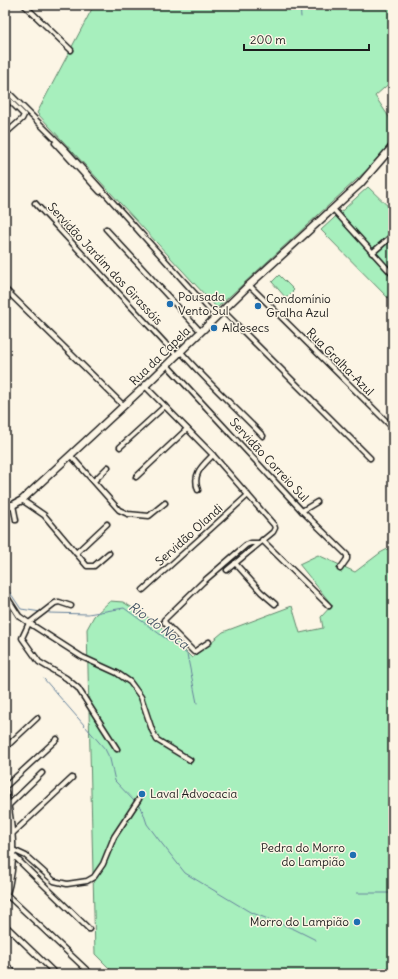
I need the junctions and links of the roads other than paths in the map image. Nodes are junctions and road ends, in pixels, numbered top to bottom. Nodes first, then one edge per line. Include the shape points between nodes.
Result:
1 (24, 5) edge
2 (71, 50) dead end
3 (5, 89) edge
4 (5, 96) edge
5 (5, 134) edge
6 (393, 147) edge
7 (35, 202) dead end
8 (332, 209) junction
9 (106, 229) dead end
10 (393, 235) edge
11 (372, 253) junction
12 (393, 275) edge
13 (249, 285) junction
14 (5, 289) edge
15 (223, 311) junction
16 (216, 317) junction
17 (201, 332) junction
18 (179, 354) junction
19 (167, 365) junction
20 (145, 386) junction
21 (124, 406) junction
22 (165, 406) junction
23 (393, 428) edge
24 (187, 429) junction
25 (263, 436) dead end
26 (120, 447) dead end
27 (213, 455) junction
28 (71, 456) junction
29 (370, 458) dead end
30 (108, 467) dead end
31 (136, 477) dead end
32 (94, 481) junction
33 (198, 490) dead end
34 (248, 495) junction
35 (22, 500) junction
36 (317, 502) dead end
37 (165, 503) dead end
38 (5, 505) edge
39 (13, 505) junction
40 (302, 511) junction
41 (16, 520) dead end
42 (107, 524) dead end
43 (260, 542) junction
44 (76, 553) junction
45 (109, 553) dead end
46 (235, 563) junction
47 (340, 569) dead end
48 (227, 570) dead end
49 (143, 590) dead end
50 (5, 594) edge
51 (275, 604) dead end
52 (71, 606) dead end
53 (329, 606) dead end
54 (29, 623) junction
55 (209, 642) dead end
56 (38, 718) dead end
57 (57, 739) dead end
58 (5, 748) edge
59 (117, 749) dead end
60 (190, 760) dead end
61 (42, 773) dead end
62 (72, 778) dead end
63 (5, 787) edge
64 (5, 792) edge
65 (137, 802) dead end
66 (8, 806) junction
67 (12, 834) junction
68 (5, 843) edge
69 (13, 853) junction
70 (6, 896) edge
71 (5, 925) edge
72 (89, 929) dead end
73 (5, 964) edge
74 (16, 974) edge
75 (56, 974) edge
76 (91, 974) edge

1 - 2 street
3 - 16 street via 132,223
4 - 5 street via 24,115
6 - 8 main road, Rua da Capela via 368,176
7 - 18 street, Servidão Jardim dos Girassóis
8 - 11 street
8 - 13 main road, Rua da Capela
9 - 17 street
10 - 11 street
11 - 12 street
13 - 15 main road, Rua da Capela
13 - 23 street, Rua Gralha-Azul
14 - 21 street
15 - 16 main road, Rua da Capela
15 - 29 street
16 - 17 main road, Rua da Capela
17 - 18 main road, Rua da Capela
18 - 19 main road, Rua da Capela
18 - 25 street, Servidão Jardim dos Girassóis
19 - 20 main road, Rua da Capela
19 - 40 street, Servidão Correio Sul
20 - 21 main road, Rua da Capela
20 - 22 street
21 - 28 main road, Rua da Capela
22 - 24 street
22 - 26 street
24 - 27 street
24 - 31 street
27 - 33 street via 198,470 195,477
27 - 34 street
28 - 32 street
28 - 35 main road, Rua da Capela
30 - 32 street
32 - 37 street via 114,505 128,514 148,516
34 - 43 street via 274,524 274,530
34 - 49 street, Servidão Olandi
35 - 39 main road, Rua da Capela
35 - 44 street via 44,516
36 - 40 street
38 - 39 main road, Rua da Capela
39 - 41 street
40 - 47 street, Servidão Correio Sul via 347,555
42 - 44 street
43 - 46 street
43 - 53 street
43 - 55 street via 246,545 164,620 194,652
44 - 45 street via 90,567
46 - 48 street
46 - 51 street
50 - 54 street via 19,616
52 - 54 street via 55,603
54 - 59 street via 22,638 35,657 78,688
54 - 60 street via 82,657 130,682 141,697 157,740
56 - 58 street
57 - 63 street
61 - 66 street
62 - 67 street
64 - 66 main road
65 - 69 street via 114,837 103,864 94,877 87,881 67,884 54,881 26,856
66 - 67 main road
67 - 69 main road
68 - 69 street
69 - 70 main road
69 - 72 street
70 - 76 street
71 - 75 street
73 - 74 street

